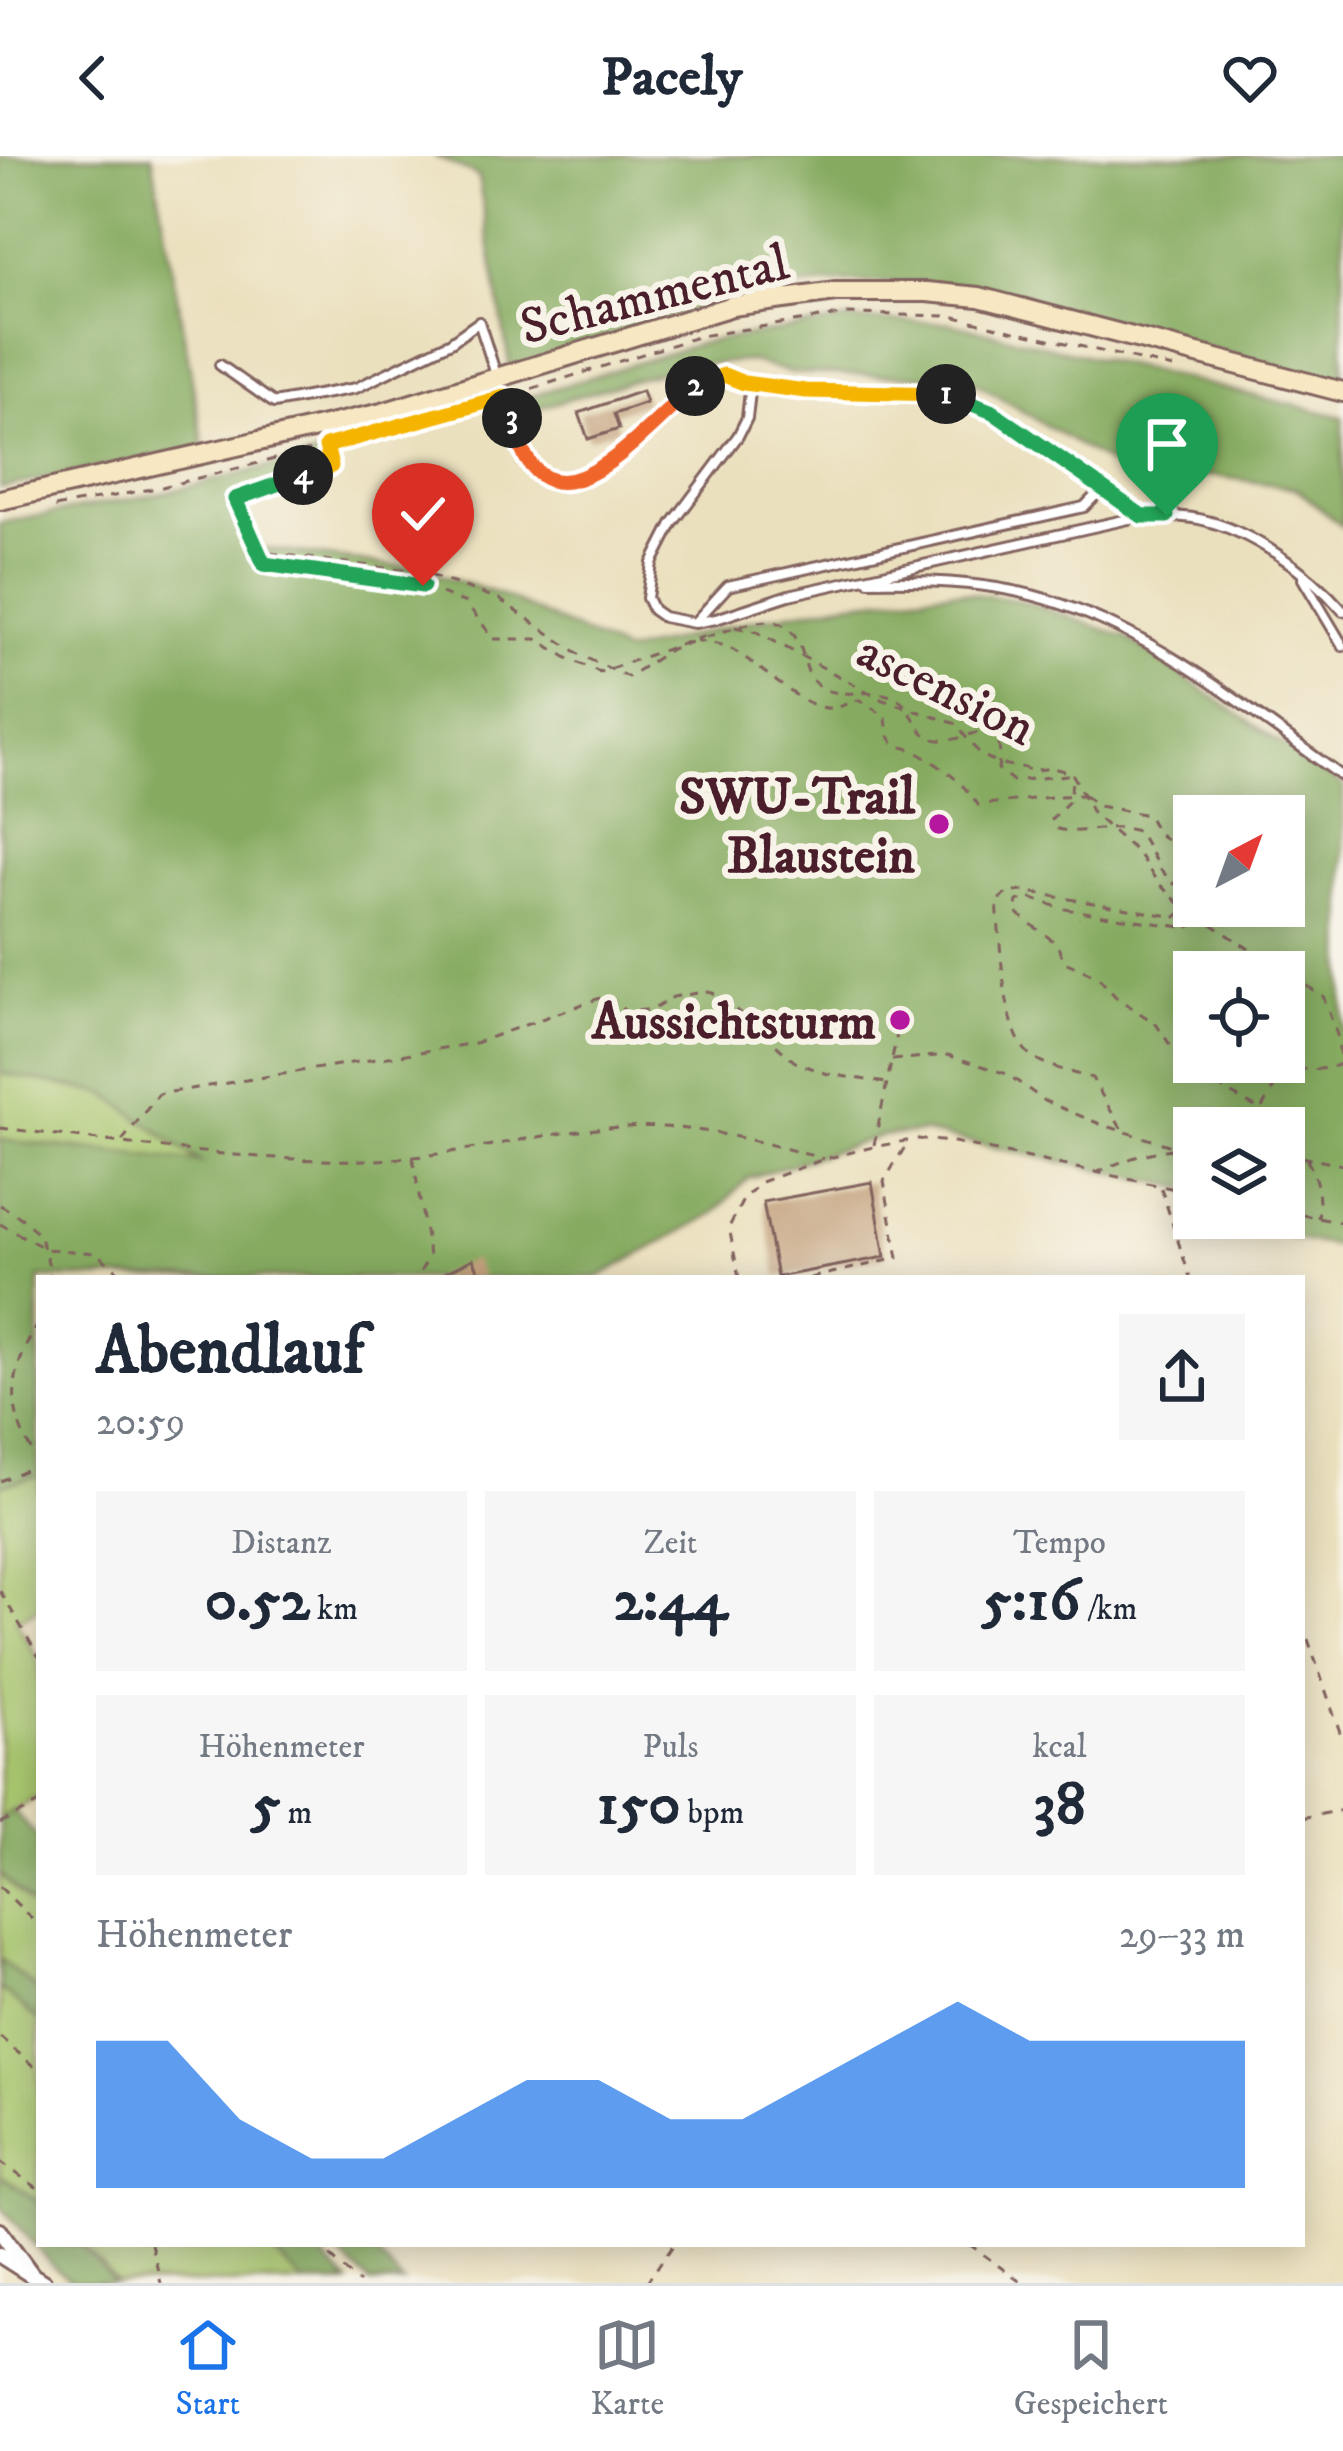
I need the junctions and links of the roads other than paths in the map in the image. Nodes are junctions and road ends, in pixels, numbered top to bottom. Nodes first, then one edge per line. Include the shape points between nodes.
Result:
1 (220, 365) dead end
2 (744, 383) junction
3 (501, 387) junction
4 (1338, 391) edge
5 (323, 437) junction
6 (1102, 488) junction
7 (0, 500) edge
8 (1142, 516) junction
9 (259, 551) road end
10 (1289, 565) junction
11 (850, 581) junction
12 (1343, 611) edge
13 (694, 623) junction
14 (1343, 646) edge
15 (1343, 777) edge
16 (0, 2231) edge
17 (0, 2255) edge
18 (38, 2279) edge

1 - 3 lane via 274,403 356,388 478,322
2 - 3 lane via 724,375 700,382 640,440 563,481 529,467
2 - 6 lane via 948,394 993,412
2 - 13 lane via 747,418 672,524 647,584 652,610
3 - 4 street, Schammental via 732,306 884,291 979,297
3 - 5 street, Schammental
5 - 7 street, Schammental
5 - 9 lane via 331,466 235,499
6 - 8 lane
6 - 13 lane via 1084,507 728,586
8 - 10 lane via 1198,518
8 - 11 lane
10 - 12 lane
10 - 14 lane
11 - 13 lane
11 - 15 lane via 955,582 1091,616 1208,681
16 - 18 street
17 - 18 street

